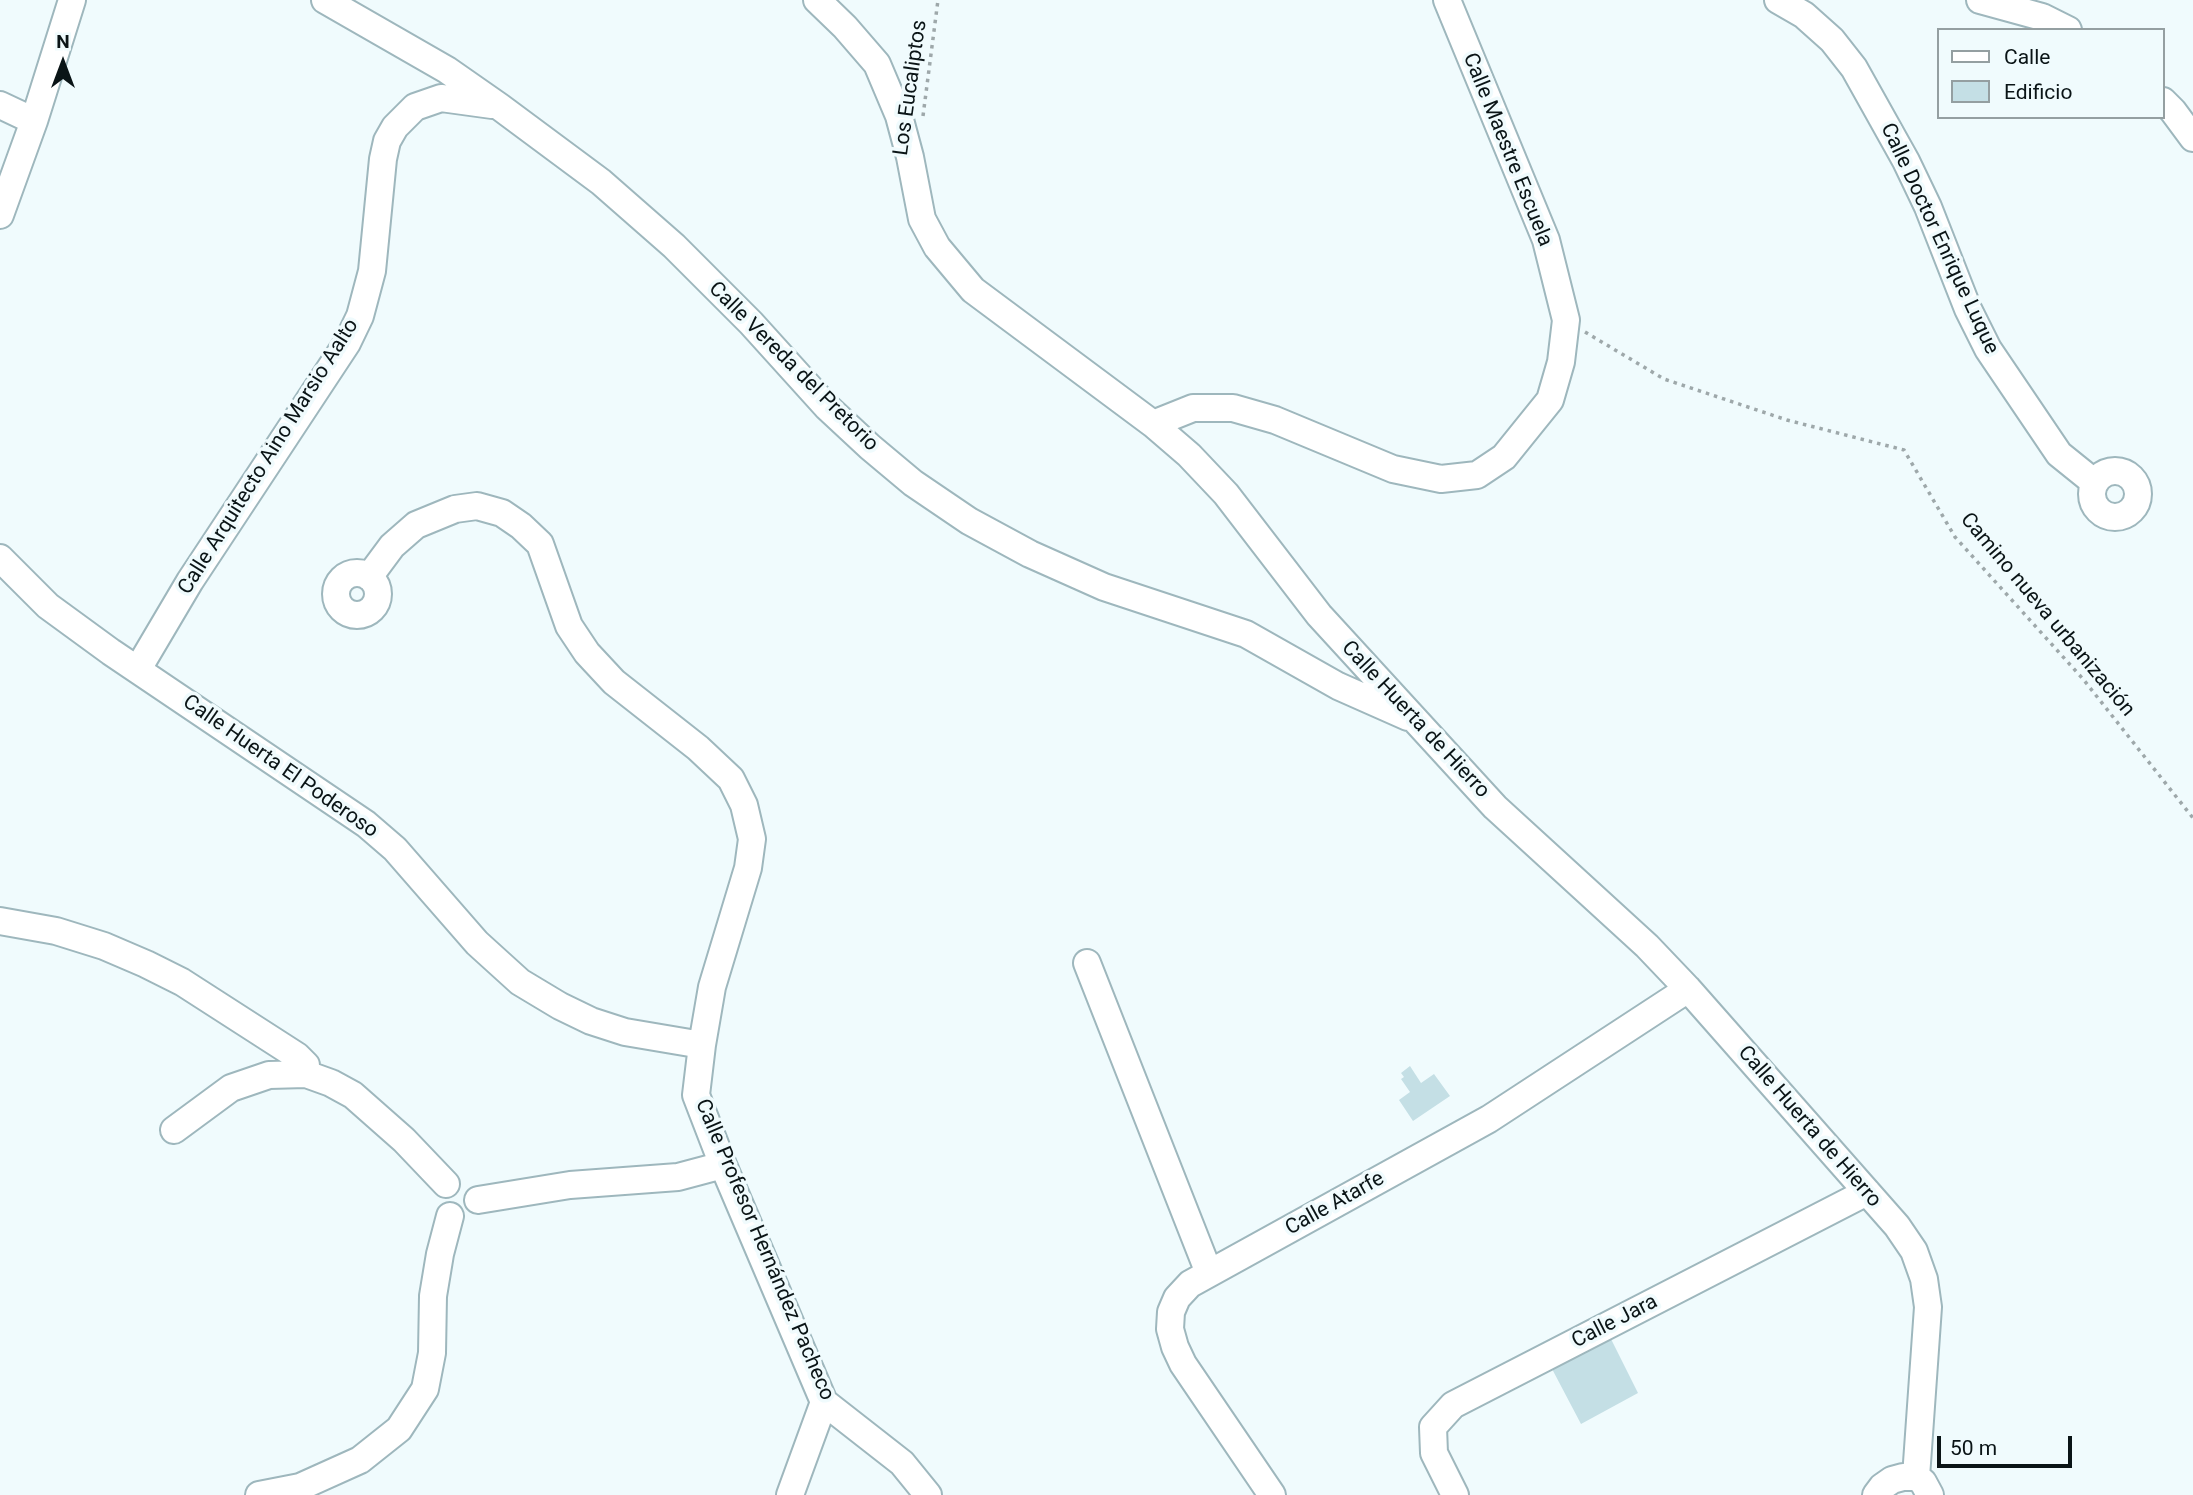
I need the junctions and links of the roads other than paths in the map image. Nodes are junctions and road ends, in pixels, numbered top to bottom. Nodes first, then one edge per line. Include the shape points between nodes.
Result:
1 (72, 0) edge
2 (325, 0) edge
3 (817, 0) edge
4 (1447, 0) edge
5 (1778, 0) edge
6 (1980, 0) edge
7 (2064, 28) edge
8 (447, 70) junction
9 (441, 98) junction
10 (2165, 103) edge
11 (0, 105) edge
12 (500, 107) junction
13 (34, 121) junction
14 (2193, 138) edge
15 (0, 215) edge
16 (1153, 424) junction
17 (2095, 483) dead end
18 (0, 558) edge
19 (369, 578) dead end
20 (1363, 663) junction
21 (138, 669) junction
22 (1338, 686) junction
23 (1416, 720) junction
24 (0, 921) edge
25 (1087, 963) dead end
26 (1688, 989) junction
27 (270, 1039) junction
28 (702, 1045) junction
29 (306, 1074) junction
30 (269, 1075) junction
31 (174, 1130) dead end
32 (723, 1166) junction
33 (446, 1184) junction
34 (1867, 1192) junction
35 (478, 1200) junction
36 (450, 1216) junction
37 (1209, 1273) junction
38 (824, 1402) junction
39 (1923, 1486) edge
40 (259, 1495) edge
41 (790, 1495) edge
42 (928, 1495) edge
43 (1272, 1495) edge
44 (1455, 1495) edge
45 (1876, 1495) edge

1 - 13 street
2 - 8 street, Calle Vereda del Pretorio
3 - 16 street, Calle Huerta de Hierro via 877,64 899,116 922,219 937,247 973,290
4 - 16 street, Calle Maestre Escuela via 1546,240 1566,320 1550,400 1504,457 1477,475 1441,479 1393,469 1275,420 1233,408 1193,408
5 - 17 street, Calle Doctor Enrique Luque via 1832,40 1854,68 1928,207 1987,349 2059,454
6 - 7 street
8 - 9 street
8 - 12 street, Calle Vereda del Pretorio
9 - 12 street
9 - 21 street, Calle Arquitecto Aino Marsio Aalto via 415,107 387,141 372,271 347,343 190,581
10 - 14 street
11 - 13 street
12 - 22 street, Calle Vereda del Pretorio via 601,182 674,246 827,407 913,483 1030,554 1104,587 1247,634
13 - 15 street
16 - 20 street, Calle Huerta de Hierro via 1226,494 1319,615
18 - 21 street, Calle Huerta El Poderoso via 48,606
19 - 28 street, Calle Profesor Hernández Pacheco via 392,546 416,524 477,506 502,513 540,544 569,626 587,653 614,682 731,779 744,805 752,839 712,987
20 - 22 street via 1358,676
20 - 23 street, Calle Huerta de Hierro
21 - 28 street, Calle Huerta El Poderoso via 366,824 395,849 477,943 520,982 591,1021 625,1032
22 - 23 street, Calle Vereda del Pretorio
23 - 26 street, Calle Huerta de Hierro via 1495,807
24 - 27 street via 56,931 146,964
25 - 37 street
26 - 34 street, Calle Huerta de Hierro
26 - 37 street, Calle Atarfe via 1489,1119
27 - 29 street via 297,1056 306,1065
27 - 30 street
28 - 32 street, Calle Profesor Hernández Pacheco via 696,1095
29 - 30 street
29 - 33 street via 353,1095
30 - 31 street via 231,1088
32 - 35 street via 678,1177 570,1185
32 - 38 street, Calle Profesor Hernández Pacheco
33 - 35 street via 467,1181
33 - 36 street via 439,1197
34 - 39 street, Calle Huerta de Hierro via 1914,1251 1924,1279 1928,1331
34 - 44 street, Calle Jara via 1453,1405 1433,1427 1434,1453
35 - 36 street via 471,1213
36 - 40 street via 433,1296 432,1353 425,1389 399,1429 360,1460 300,1487
37 - 43 street, Calle Atarfe via 1189,1284 1177,1298 1170,1329 1175,1347
38 - 41 street
38 - 42 street, Calle Profesor Hernández Pacheco via 902,1463
39 - 45 street via 1903,1477 1892,1480

